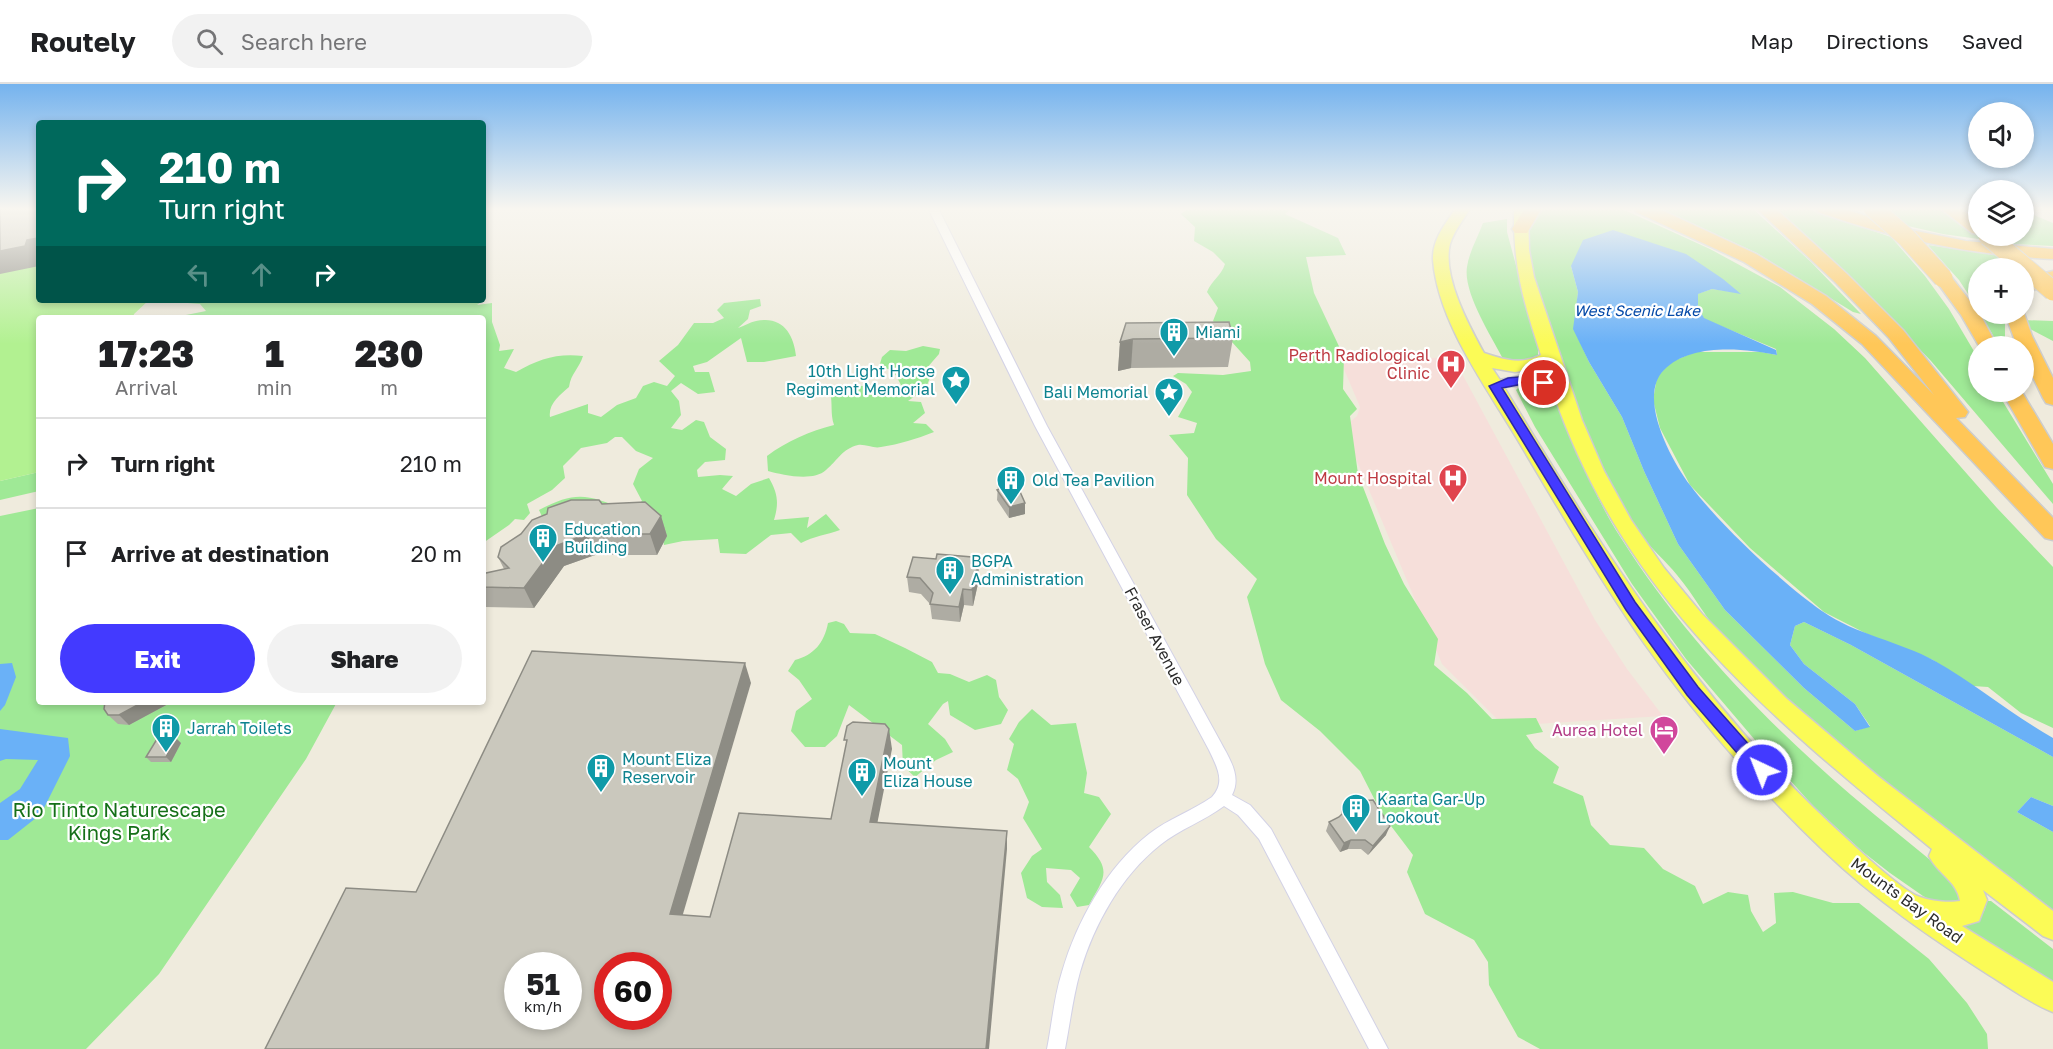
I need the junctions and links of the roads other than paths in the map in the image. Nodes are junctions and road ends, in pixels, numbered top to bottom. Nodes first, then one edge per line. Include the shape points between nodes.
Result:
1 (955, 253) edge
2 (1441, 253) edge
3 (1522, 253) edge
4 (1738, 253) edge
5 (1814, 253) edge
6 (1921, 253) edge
7 (2010, 253) edge
8 (2053, 276) edge
9 (2034, 283) edge
10 (2053, 291) edge
11 (2018, 324) edge
12 (1982, 336) edge
13 (1479, 357) junction
14 (1551, 357) junction
15 (1495, 386) junction
16 (1562, 392) junction
17 (2053, 398) edge
18 (2018, 402) edge
19 (2053, 462) edge
20 (2050, 529) edge
21 (1222, 797) junction
22 (1901, 809) junction
23 (1913, 908) junction
24 (2053, 927) edge
25 (2053, 998) edge
26 (1056, 1049) edge
27 (1379, 1049) edge

1 - 21 street, Fraser Avenue via 1041,426 1226,767 1229,779
2 - 13 main road, Mounts Bay Road via 1450,300
3 - 14 main road via 1528,291
4 - 20 highway via 1819,300 1869,340
5 - 20 highway via 1896,334
6 - 12 highway, bridge via 1970,314
7 - 10 highway, bridge
8 - 9 highway
11 - 17 highway
13 - 14 main road via 1501,366 1522,368
13 - 15 main road, Mounts Bay Road
14 - 16 main road
15 - 16 main road via 1528,379
15 - 23 main road, Mounts Bay Road via 1630,606 1693,691 1748,756 1831,841
16 - 22 main road via 1593,470 1612,504 1639,548 1691,616 1777,705
18 - 19 highway
21 - 26 street via 1141,851 1096,911 1071,972
21 - 27 street via 1244,810 1265,834
22 - 23 main road via 1916,835 1955,866 1974,900 1969,912 1954,915
22 - 24 main road
23 - 25 main road, Mounts Bay Road

